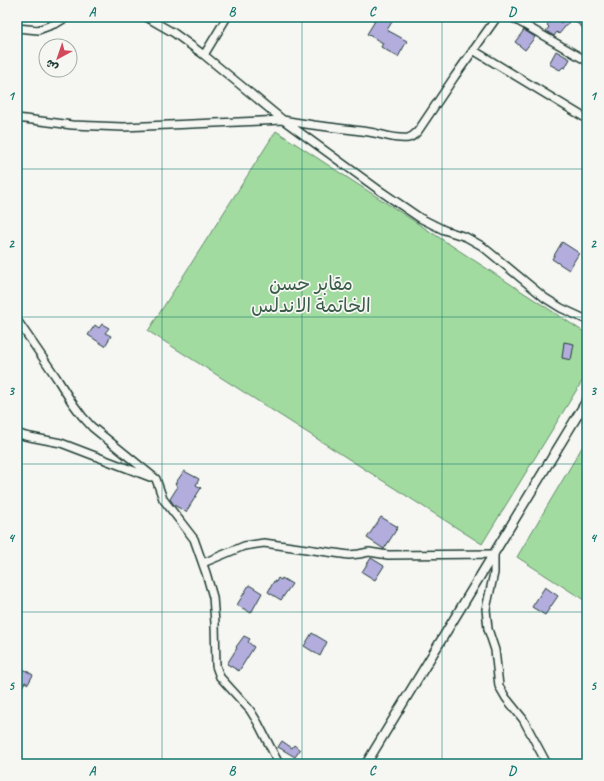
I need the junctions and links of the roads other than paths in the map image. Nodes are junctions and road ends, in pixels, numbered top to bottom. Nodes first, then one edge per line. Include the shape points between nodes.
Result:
1 (67, 17) edge
2 (146, 17) edge
3 (227, 17) edge
4 (496, 17) edge
5 (511, 17) edge
6 (17, 28) edge
7 (473, 50) junction
8 (204, 55) junction
9 (587, 61) edge
10 (17, 118) edge
11 (587, 119) edge
12 (283, 120) junction
13 (17, 320) edge
14 (587, 320) edge
15 (587, 400) edge
16 (17, 433) edge
17 (156, 479) junction
18 (494, 554) junction
19 (203, 563) junction
20 (278, 764) edge
21 (366, 764) edge
22 (547, 764) edge

1 - 6 street via 38,30
2 - 8 street via 174,32
3 - 8 street
4 - 7 street
5 - 9 street
7 - 11 street
7 - 12 street via 418,132 407,139
8 - 12 street
10 - 12 street via 123,128
12 - 14 street via 420,218 482,246 545,298
13 - 17 street via 82,416
15 - 18 street
16 - 17 street via 61,443
17 - 19 street via 163,499 194,539
18 - 19 street via 388,555 369,552 349,555 264,543 244,546
18 - 21 street
18 - 22 street via 494,573 486,609 500,686 523,719
19 - 20 street via 213,597 216,666 220,677 250,710

